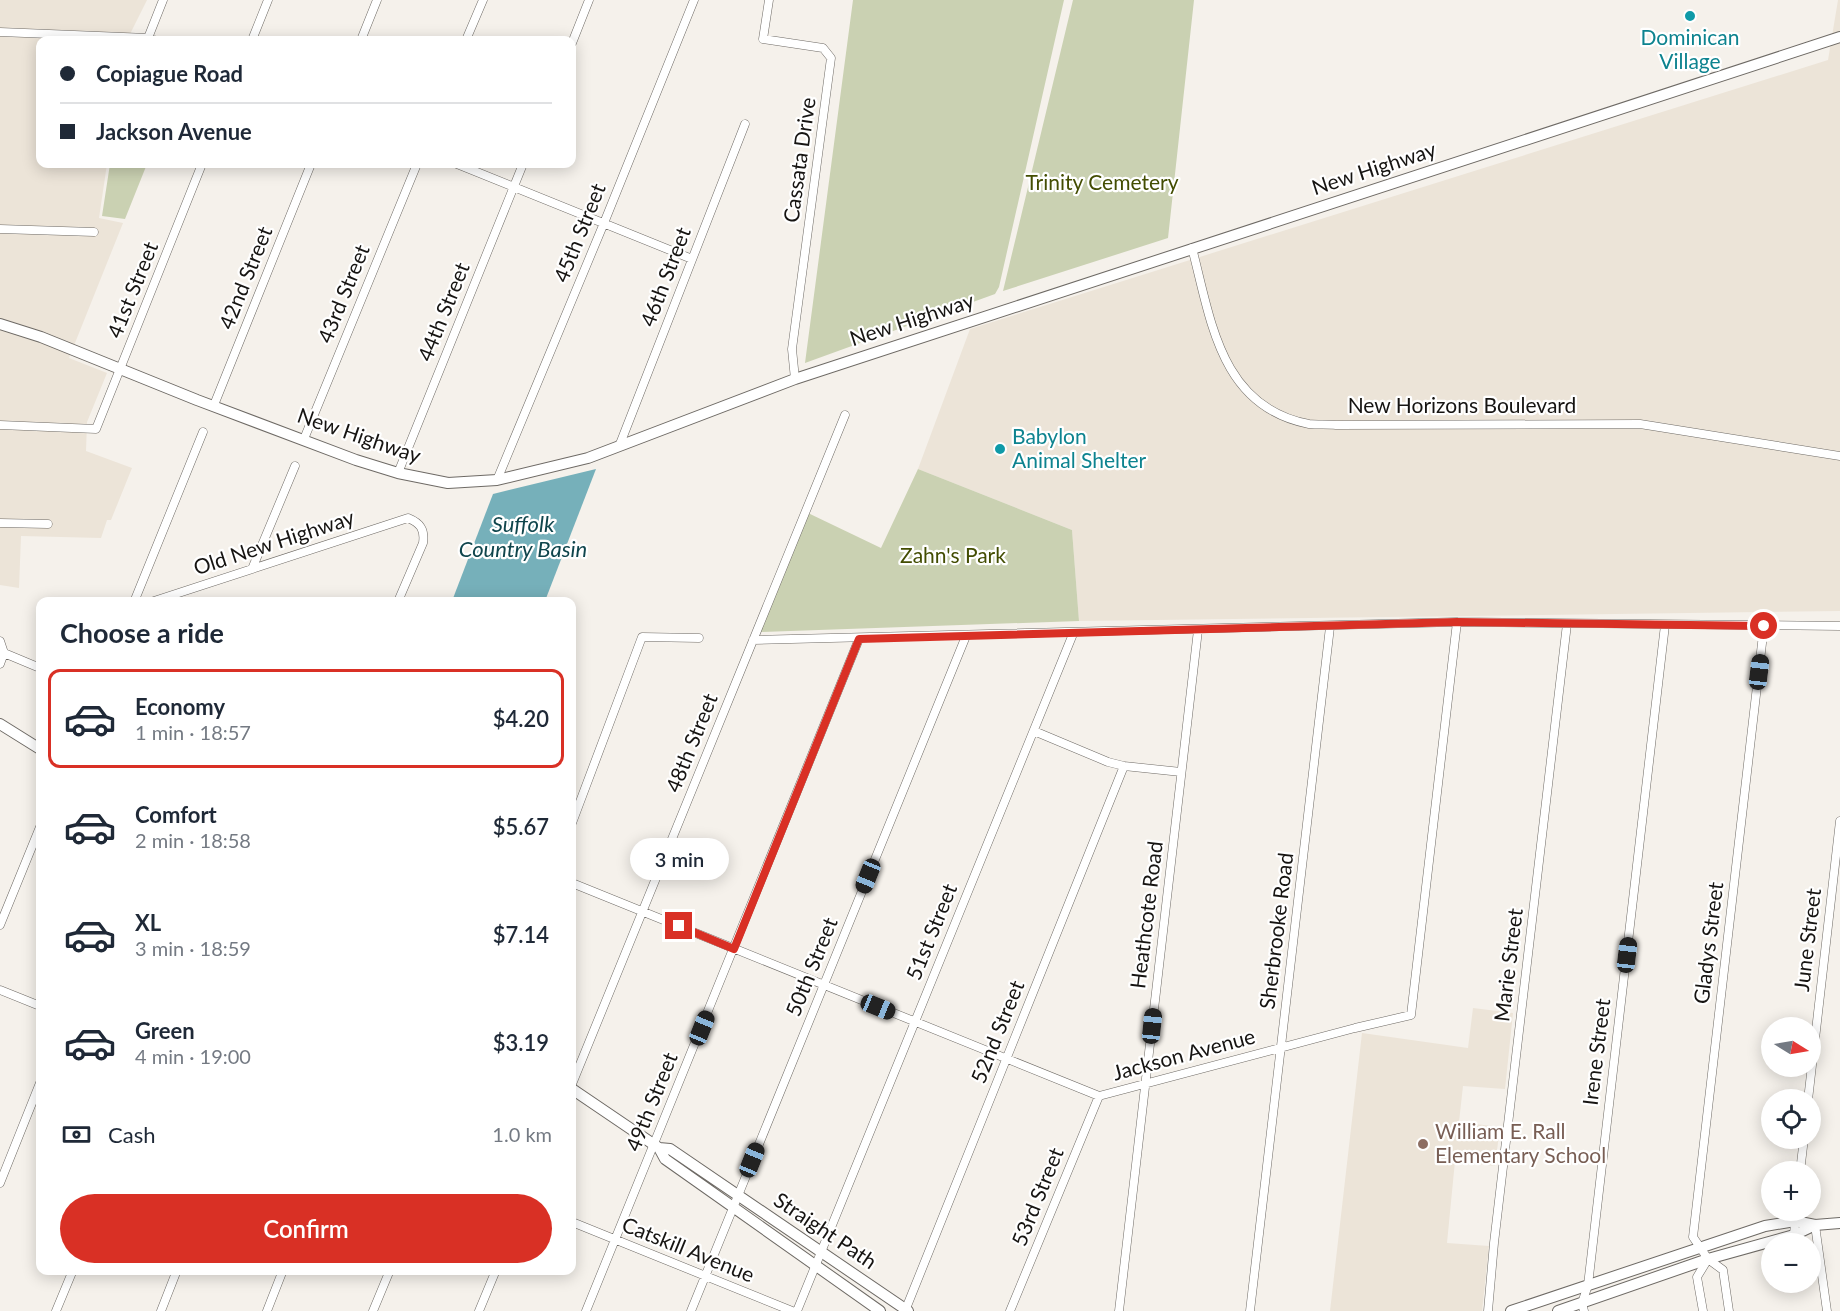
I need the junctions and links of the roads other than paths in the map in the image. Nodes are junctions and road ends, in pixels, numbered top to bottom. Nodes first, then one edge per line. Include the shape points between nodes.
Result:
1 (163, 0) edge
2 (268, 0) edge
3 (377, 0) edge
4 (483, 0) edge
5 (589, 0) edge
6 (694, 0) edge
7 (769, 0) edge
8 (0, 32) edge
9 (86, 36) edge
10 (152, 36) edge
11 (254, 36) edge
12 (363, 36) edge
13 (468, 36) edge
14 (575, 36) edge
15 (1840, 37) edge
16 (745, 124) dead end
17 (200, 168) edge
18 (309, 168) edge
19 (415, 168) edge
20 (467, 168) edge
21 (521, 168) edge
22 (514, 187) junction
23 (604, 224) junction
24 (0, 229) edge
25 (94, 232) dead end
26 (1192, 248) junction
27 (692, 259) junction
28 (0, 324) edge
29 (120, 369) junction
30 (795, 379) junction
31 (214, 405) junction
32 (845, 415) dead end
33 (0, 425) edge
34 (203, 432) dead end
35 (304, 439) junction
36 (620, 444) junction
37 (1840, 456) edge
38 (295, 466) dead end
39 (398, 473) junction
40 (497, 480) junction
41 (0, 523) edge
42 (48, 524) dead end
43 (252, 569) junction
44 (136, 597) edge
45 (166, 597) edge
46 (400, 597) edge
47 (1457, 622) junction
48 (1566, 624) junction
49 (1665, 625) junction
50 (1764, 626) junction
51 (1840, 626) edge
52 (1330, 627) junction
53 (1198, 630) junction
54 (1073, 634) junction
55 (966, 636) junction
56 (699, 638) dead end
57 (859, 639) junction
58 (753, 640) junction
59 (0, 641) edge
60 (4, 653) junction
61 (0, 664) edge
62 (36, 667) edge
63 (0, 724) edge
64 (1034, 730) junction
65 (36, 746) edge
66 (1124, 766) junction
67 (1181, 772) junction
68 (576, 812) edge
69 (1840, 821) edge
70 (36, 837) edge
71 (576, 885) edge
72 (642, 912) junction
73 (0, 925) edge
74 (734, 949) junction
75 (824, 985) junction
76 (0, 990) edge
77 (36, 1004) edge
78 (915, 1022) junction
79 (1281, 1048) junction
80 (1006, 1059) junction
81 (576, 1074) edge
82 (1145, 1085) junction
83 (1809, 1089) edge
84 (576, 1092) edge
85 (36, 1093) edge
86 (1099, 1096) junction
87 (656, 1146) junction
88 (0, 1183) edge
89 (738, 1195) junction
90 (733, 1207) junction
91 (1780, 1221) edge
92 (1807, 1221) edge
93 (1840, 1223) edge
94 (576, 1224) edge
95 (1815, 1225) junction
96 (1798, 1233) edge
97 (615, 1239) junction
98 (1761, 1244) edge
99 (1700, 1247) junction
100 (821, 1252) junction
101 (1708, 1259) junction
102 (815, 1265) junction
103 (71, 1275) edge
104 (175, 1275) edge
105 (281, 1275) edge
106 (388, 1275) edge
107 (493, 1275) edge
108 (705, 1276) junction
109 (1588, 1285) junction
110 (1583, 1307) edge
111 (906, 1310) edge
112 (56, 1311) edge
113 (160, 1311) edge
114 (267, 1311) edge
115 (373, 1311) edge
116 (479, 1311) edge
117 (586, 1311) edge
118 (691, 1311) edge
119 (792, 1311) edge
120 (797, 1311) edge
121 (880, 1311) edge
122 (1010, 1311) edge
123 (1119, 1311) edge
124 (1250, 1311) edge
125 (1488, 1311) edge
126 (1511, 1311) edge
127 (1558, 1311) edge
128 (1703, 1311) edge
129 (1729, 1311) edge
130 (1827, 1311) edge

1 - 10 street
2 - 11 street
3 - 12 street
4 - 13 street
5 - 14 street
6 - 23 street, 45th Street
7 - 30 street, Cassata Drive via 763,39 823,48 831,58 792,349
8 - 9 street
15 - 26 main road, New Highway
16 - 27 street, 46th Street
17 - 29 street, 41st Street
18 - 31 street, 42nd Street
19 - 35 street, 43rd Street
20 - 22 street
21 - 22 street, 44th Street
22 - 23 street
22 - 39 street, 44th Street
23 - 27 street
23 - 40 street, 45th Street
24 - 25 street
26 - 30 main road, New Highway
26 - 37 street, New Horizons Boulevard via 1214,335 1228,368 1261,404 1309,424 1640,424
27 - 36 street, 46th Street
28 - 29 main road, New Highway
29 - 31 main road, New Highway
29 - 33 street, 41st Street via 96,429
30 - 36 main road, New Highway
31 - 35 main road, New Highway
32 - 58 street, 48th Street
34 - 44 street
35 - 39 main road, New Highway
36 - 40 main road, New Highway via 588,458
38 - 43 street
39 - 40 main road, New Highway via 448,483
41 - 42 street
43 - 45 street, Old New Highway
43 - 46 street, Old New Highway via 408,518 421,526 423,543
47 - 48 street
47 - 52 street
47 - 79 street, Jackson Avenue via 1411,1015
48 - 49 street
48 - 125 street, Marie Street
49 - 50 street
49 - 109 street, Irene Street
50 - 51 street
50 - 99 street, Gladys Street via 1693,1237
52 - 53 street
52 - 79 street, Sherbrooke Road
53 - 54 street
53 - 67 street, Heathcote Road
54 - 55 street
54 - 64 street, 51st Street
55 - 57 street
55 - 75 street, 50th Street
56 - 68 street via 642,637
57 - 58 street
57 - 74 street, 49th Street
58 - 72 street, 48th Street
59 - 60 street
60 - 61 street
60 - 62 street
63 - 65 main road
64 - 66 street
64 - 78 street, 51st Street
66 - 67 street
66 - 80 street, 52nd Street
67 - 82 street, Heathcote Road
69 - 83 street, June Street
70 - 73 street
71 - 72 street, Jackson Avenue
72 - 74 street, Jackson Avenue
72 - 81 street, 48th Street
74 - 75 street, Jackson Avenue
74 - 87 street, 49th Street
75 - 78 street, Jackson Avenue
75 - 89 street, 50th Street
76 - 77 street
78 - 80 street, Jackson Avenue
78 - 100 street, 51st Street
79 - 82 street, Jackson Avenue
79 - 124 street, Sherbrooke Road
80 - 86 street, Jackson Avenue
80 - 111 street, 52nd Street
82 - 86 street, Jackson Avenue
82 - 123 street, Heathcote Road
84 - 87 main road, Straight Path
85 - 88 street
86 - 122 street, 53rd Street
87 - 89 main road, Straight Path via 670,1149
87 - 90 main road, Straight Path via 665,1159
87 - 97 street, 49th Street
89 - 90 street, 50th Street
89 - 100 main road, Straight Path
90 - 102 main road, Straight Path
90 - 108 street, 50th Street
91 - 99 main road
92 - 95 main road
93 - 95 main road
94 - 97 street, Catskill Avenue
95 - 96 main road
95 - 130 street
97 - 108 street, Catskill Avenue
97 - 117 street, 49th Street
98 - 101 main road
99 - 101 street, Gladys Street
99 - 109 main road
100 - 102 street, 51st Street
100 - 111 main road, Straight Path
101 - 110 main road
101 - 128 street via 1697,1277
101 - 129 street, Gladys Street via 1723,1270
102 - 120 street, 51st Street
102 - 121 main road, Straight Path
103 - 112 street
104 - 113 street
105 - 114 street
106 - 115 street
107 - 116 street
108 - 118 street, 50th Street
108 - 119 street, Catskill Avenue
109 - 110 street, Irene Street
109 - 126 main road
110 - 127 main road

